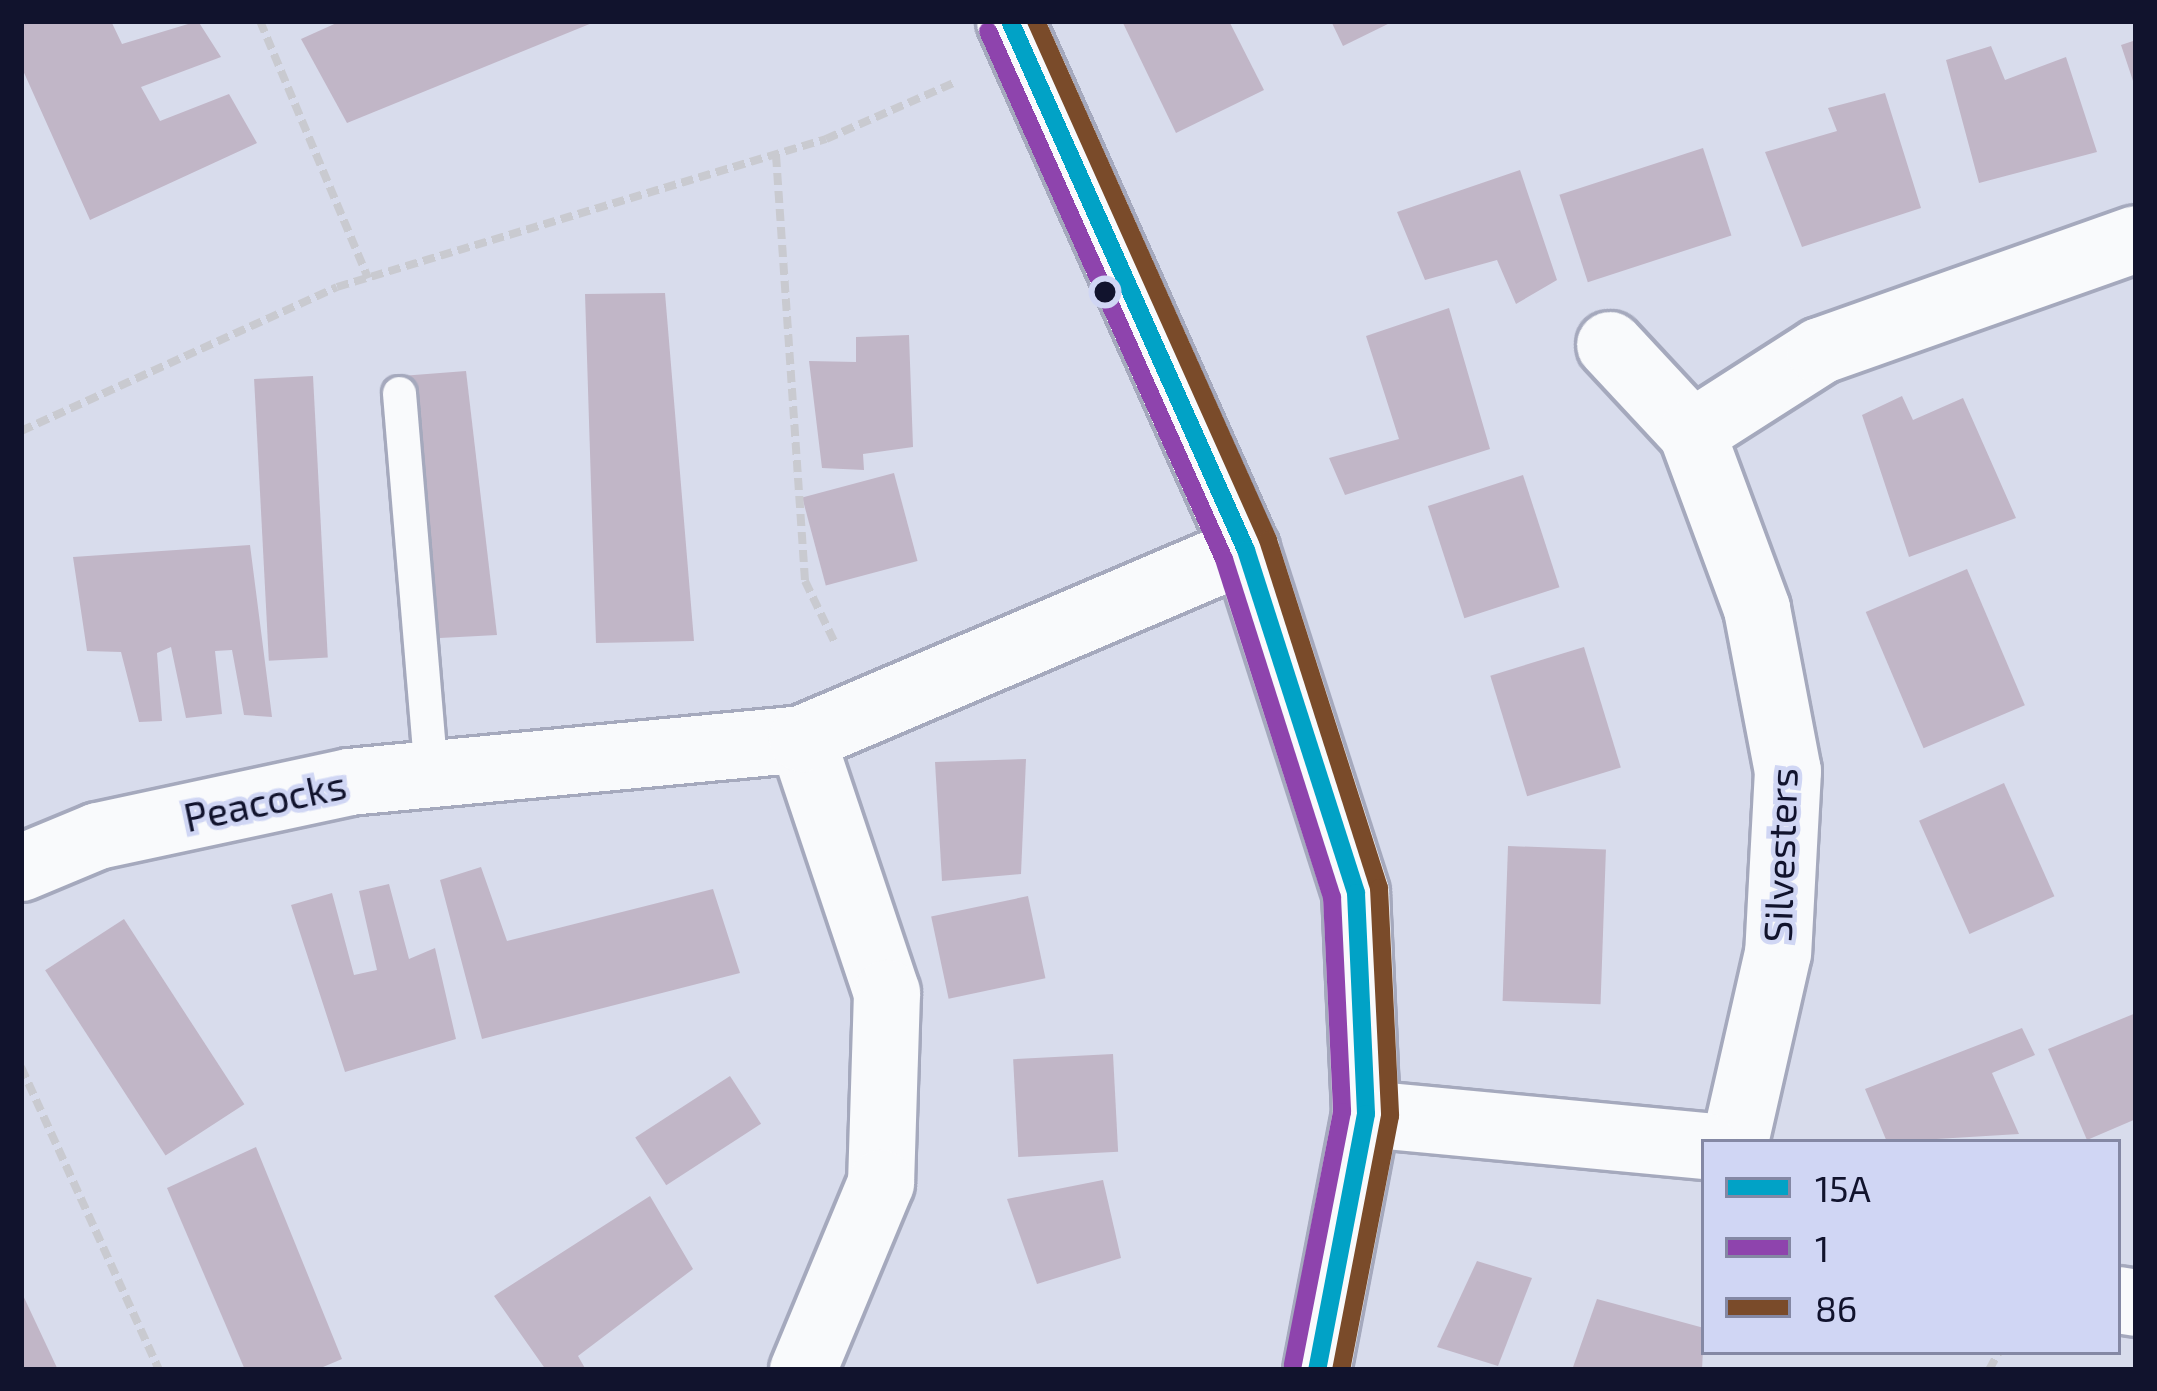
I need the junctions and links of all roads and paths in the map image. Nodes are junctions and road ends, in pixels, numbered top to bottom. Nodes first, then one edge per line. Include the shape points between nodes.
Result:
1 (260, 21) edge
2 (1018, 37) edge
3 (776, 154) junction
4 (2136, 239) edge
5 (368, 278) junction
6 (1610, 345) dead end
7 (399, 393) dead end
8 (21, 431) edge
9 (1692, 433) junction
10 (1246, 550) junction
11 (868, 712) junction
12 (802, 739) junction
13 (431, 774) junction
14 (21, 868) edge
15 (21, 1067) edge
16 (1366, 1114) junction
17 (1736, 1139) edge
18 (1701, 1146) edge
19 (159, 1370) edge
20 (803, 1370) edge
21 (1317, 1370) edge

1 - 5 path
2 - 3 path
2 - 10 street
3 - 5 path
3 - 11 path via 805,581
4 - 9 street via 1820,351
5 - 8 path
6 - 9 street, Silvesters
7 - 13 lane
9 - 17 street, Silvesters via 1757,608 1788,771 1778,953
10 - 11 street, Peacocks
10 - 16 street via 1356,893
11 - 12 street, Peacocks
12 - 13 street, Peacocks
12 - 20 street via 887,993 881,1183
13 - 14 street, Peacocks via 349,782 98,836
15 - 19 path
16 - 18 street
16 - 21 street

